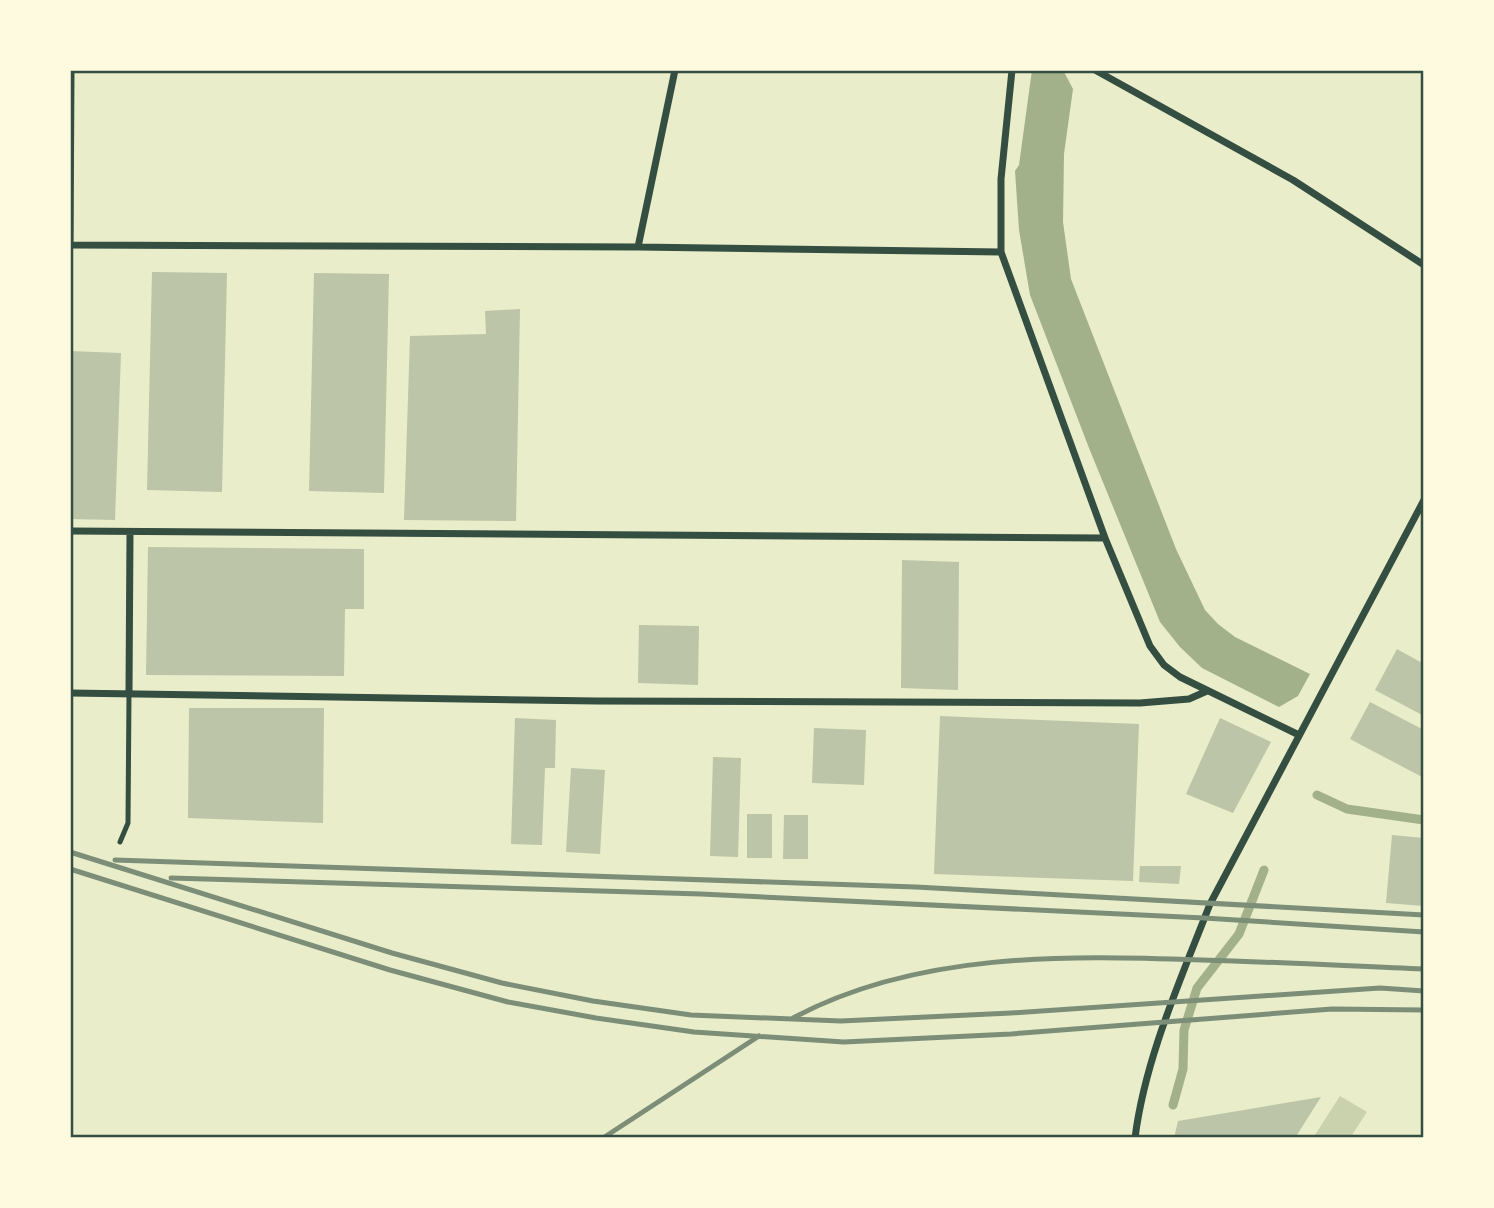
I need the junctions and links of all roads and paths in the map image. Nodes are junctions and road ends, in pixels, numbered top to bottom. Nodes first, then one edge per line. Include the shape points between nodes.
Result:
1 (71, 70) edge
2 (674, 70) edge
3 (1012, 70) edge
4 (1095, 70) edge
5 (638, 247) junction
6 (1001, 252) junction
7 (1424, 265) edge
8 (1424, 500) edge
9 (70, 531) edge
10 (130, 532) junction
11 (1105, 538) junction
12 (1207, 691) junction
13 (129, 693) junction
14 (70, 694) edge
15 (1298, 735) junction
16 (120, 842) dead end
17 (1135, 1138) edge

1 - 5 street via 70,246
2 - 5 street
3 - 6 street via 1001,179
4 - 7 street via 1293,180
5 - 6 street
6 - 11 street
8 - 15 street
9 - 10 street
10 - 11 street
10 - 13 street
11 - 12 street via 1150,646 1164,665
12 - 13 street via 1189,699 1140,703
12 - 15 street
13 - 14 street
13 - 16 lane via 128,823
15 - 17 street via 1210,904 1187,960 1140,1101

